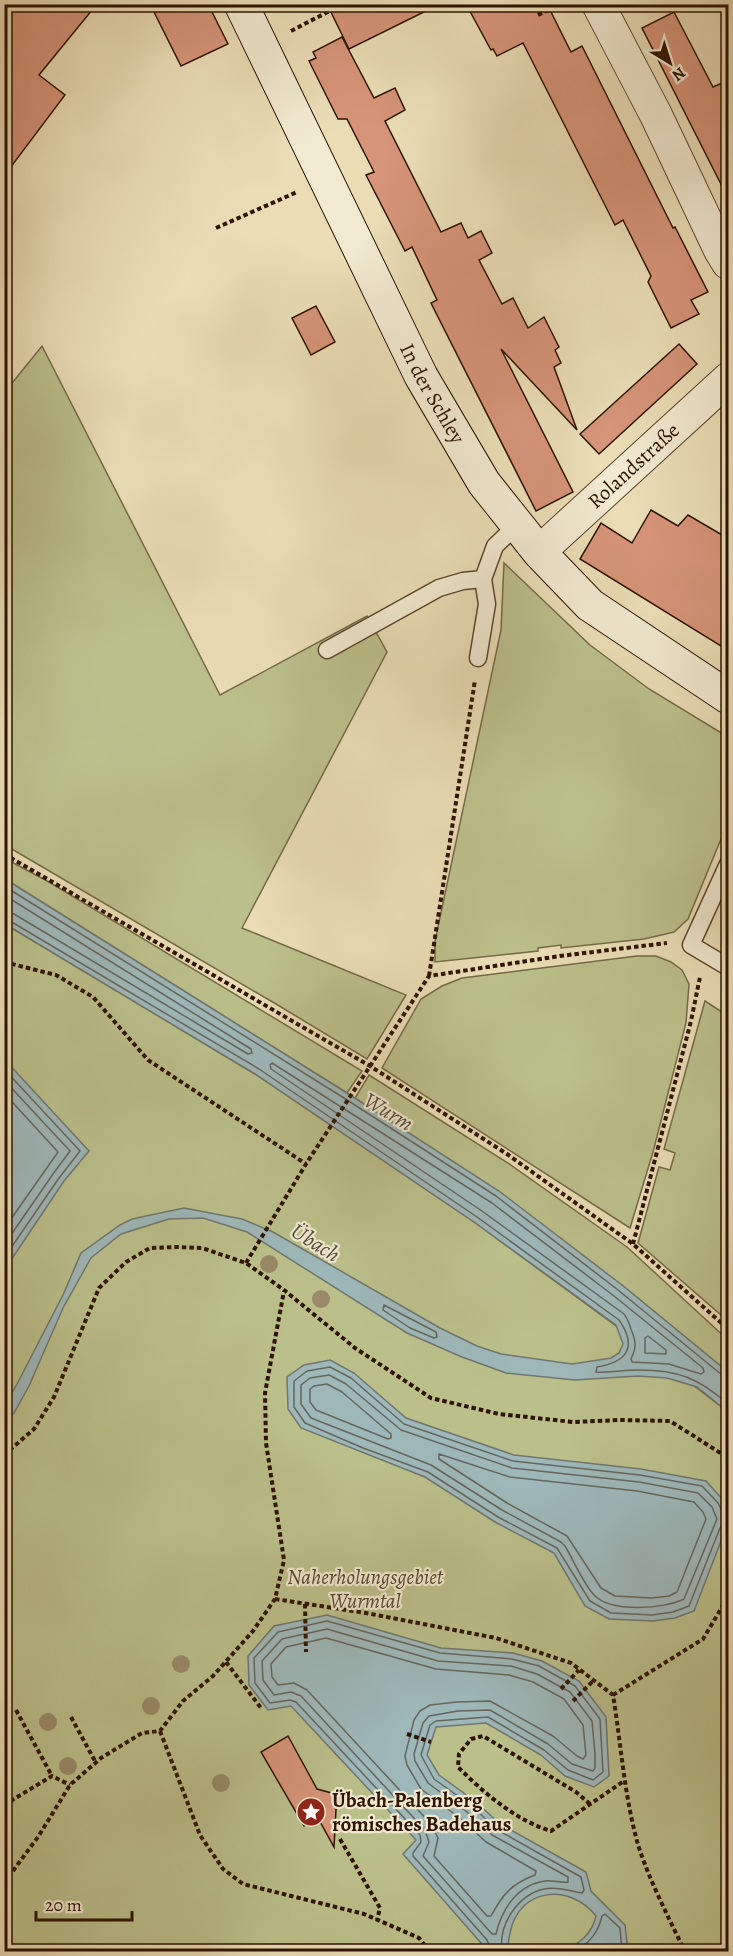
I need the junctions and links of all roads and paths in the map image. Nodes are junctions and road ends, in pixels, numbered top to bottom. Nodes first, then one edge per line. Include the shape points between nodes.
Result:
1 (241, 4) edge
2 (343, 4) edge
3 (560, 4) edge
4 (598, 4) edge
5 (538, 15) dead end
6 (260, 46) junction
7 (325, 181) junction
8 (216, 228) dead end
9 (729, 263) edge
10 (729, 379) edge
11 (517, 525) junction
12 (539, 552) junction
13 (483, 579) junction
14 (327, 650) dead end
15 (478, 658) joint
16 (729, 697) edge
17 (4, 854) edge
18 (728, 864) edge
19 (691, 945) junction
20 (4, 962) edge
21 (729, 967) edge
22 (429, 976) junction
23 (370, 1066) junction
24 (306, 1164) junction
25 (633, 1244) junction
26 (246, 1263) junction
27 (284, 1290) junction
28 (729, 1329) edge
29 (4, 1455) edge
30 (729, 1463) edge
31 (729, 1597) edge
32 (275, 1599) junction
33 (305, 1604) junction
34 (306, 1652) dead end
35 (226, 1662) junction
36 (580, 1670) junction
37 (593, 1681) junction
38 (561, 1689) dead end
39 (613, 1695) junction
40 (573, 1701) dead end
41 (261, 1708) dead end
42 (16, 1710) dead end
43 (71, 1717) dead end
44 (160, 1731) junction
45 (407, 1734) dead end
46 (431, 1742) dead end
47 (96, 1763) junction
48 (52, 1776) junction
49 (624, 1781) junction
50 (70, 1785) junction
51 (590, 1804) junction
52 (4, 1805) edge
53 (340, 1839) dead end
54 (4, 1883) edge
55 (377, 1920) junction
56 (430, 1952) edge
57 (685, 1952) edge

1 - 6 street, In der Schley
2 - 6 path
3 - 5 path
4 - 9 street
6 - 7 street, In der Schley
7 - 8 path
7 - 11 street, In der Schley via 421,376 484,483
10 - 12 street, Rolandstraße
11 - 12 street, In der Schley
11 - 13 lane via 495,546
12 - 16 street, In der Schley via 590,605
13 - 14 lane via 439,588
13 - 15 lane via 487,604
15 - 22 path
17 - 23 path
18 - 19 lane
19 - 21 lane
19 - 22 path via 674,942
19 - 25 path via 700,977
20 - 24 path via 56,975 93,997 148,1060
22 - 23 path
23 - 24 path
23 - 25 path via 507,1154
24 - 26 path
25 - 28 path
26 - 27 path
26 - 29 path via 202,1248 177,1247 150,1248 126,1262 99,1288 54,1397 34,1429
27 - 30 path via 355,1348 431,1398 499,1414 573,1422 670,1421 722,1454
27 - 32 path via 265,1393 266,1443 284,1560
31 - 39 path via 703,1639
32 - 33 path
32 - 35 path
33 - 34 path
33 - 36 path via 496,1638 571,1663
35 - 41 path
35 - 44 path via 183,1701
36 - 37 path
36 - 38 path
37 - 39 path
37 - 40 path
39 - 49 path
42 - 48 path
43 - 47 path
44 - 47 path via 142,1732
44 - 55 path via 200,1835 223,1869 243,1884
45 - 46 path
47 - 50 path
48 - 50 path
48 - 52 path
49 - 51 path
49 - 57 path via 637,1842
50 - 54 path
51 - 51 path via 551,1831 530,1824 475,1784 458,1767 459,1754 471,1738 483,1736
53 - 55 path via 380,1908
55 - 56 path via 419,1938

